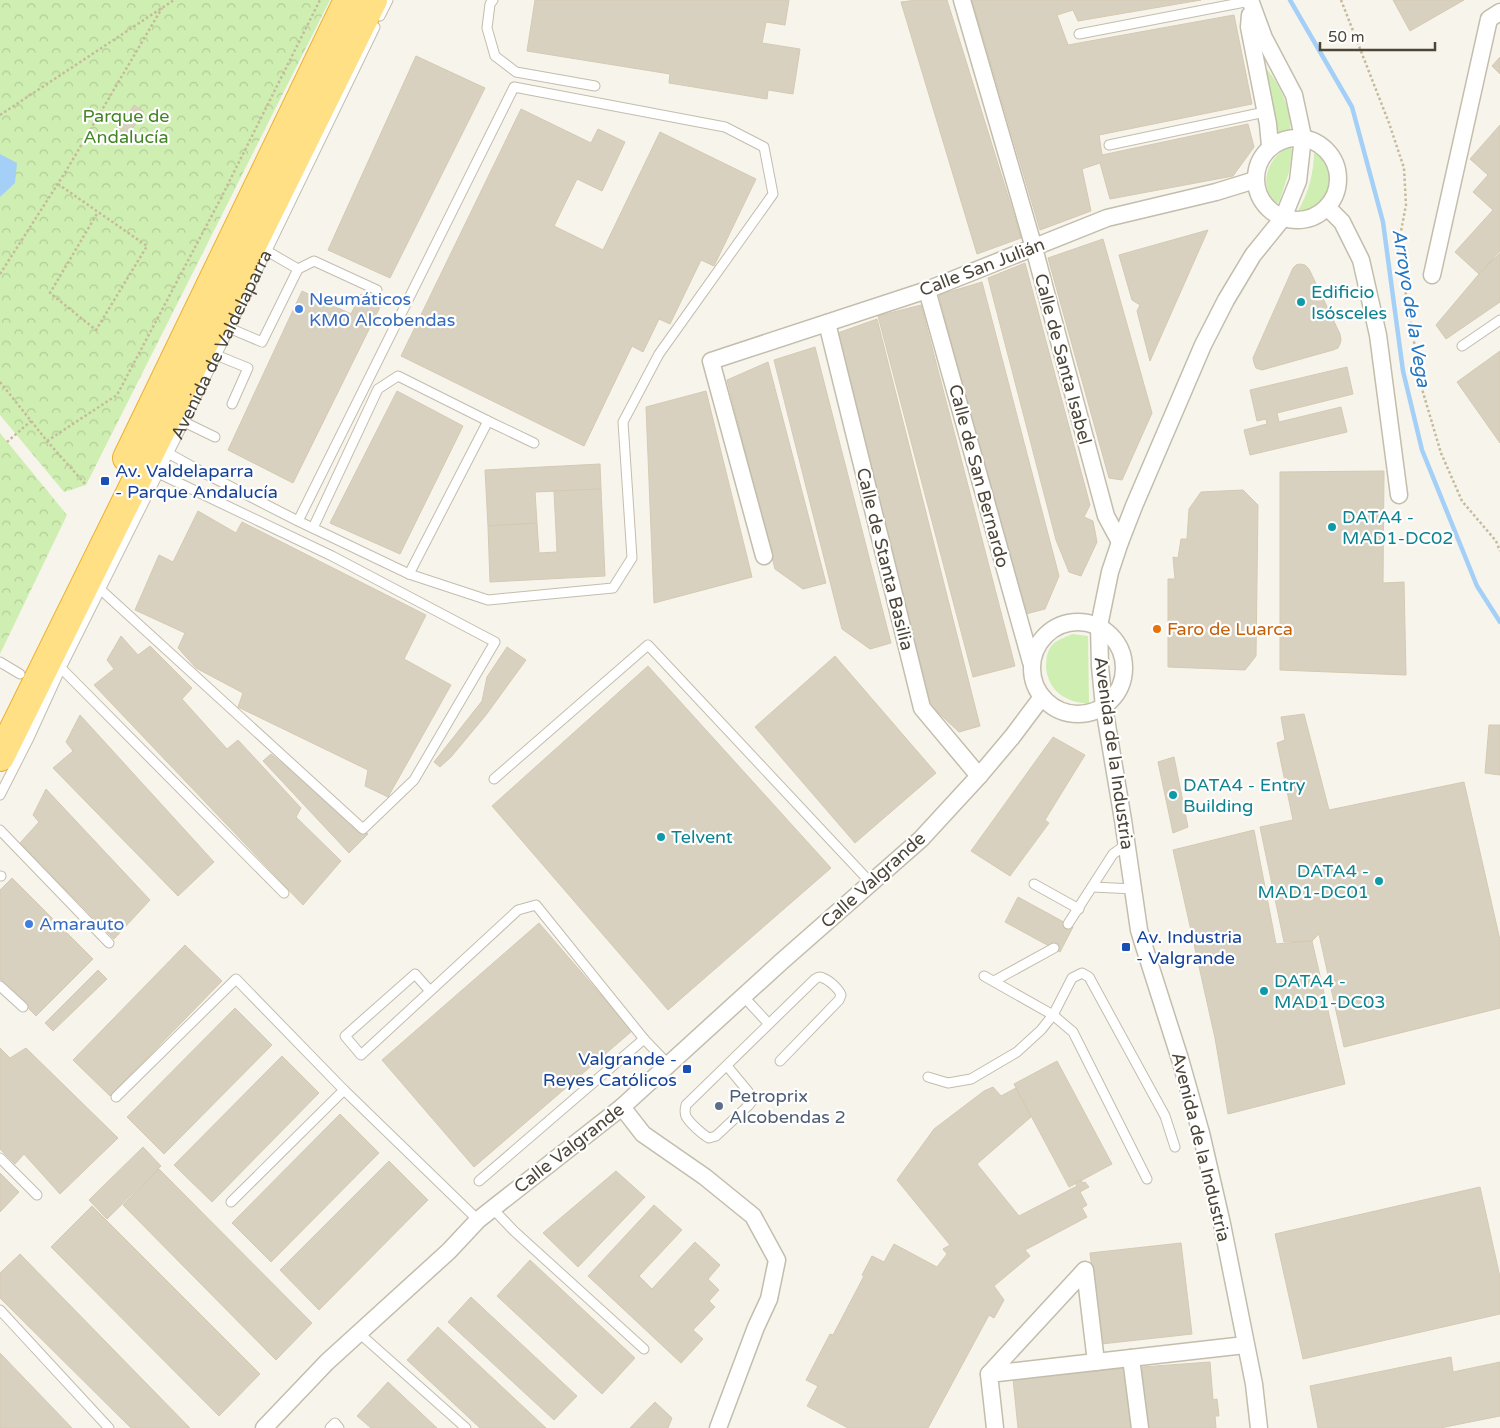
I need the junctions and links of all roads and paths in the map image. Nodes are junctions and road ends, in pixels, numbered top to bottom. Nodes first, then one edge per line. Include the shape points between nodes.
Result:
1 (174, 0) edge
2 (320, 0) edge
3 (348, 0) edge
4 (374, 0) edge
5 (388, 0) edge
6 (493, 0) edge
7 (962, 0) edge
8 (1341, 0) edge
9 (1250, 2) edge
10 (162, 8) junction
11 (1500, 12) edge
12 (1080, 34) dead end
13 (594, 86) dead end
14 (1266, 112) junction
15 (0, 116) edge
16 (1303, 137) junction
17 (1109, 145) dead end
18 (1270, 146) junction
19 (1255, 180) junction
20 (58, 184) junction
21 (1327, 207) junction
22 (98, 212) junction
23 (1283, 218) junction
24 (1034, 248) junction
25 (267, 251) junction
26 (298, 270) junction
27 (0, 274) edge
28 (1432, 275) dead end
29 (377, 290) dead end
30 (927, 290) junction
31 (1500, 320) edge
32 (827, 323) junction
33 (229, 328) junction
34 (1462, 346) dead end
35 (216, 354) junction
36 (0, 382) edge
37 (232, 404) dead end
38 (32, 421) junction
39 (488, 421) junction
40 (184, 422) junction
41 (215, 437) dead end
42 (47, 441) junction
43 (7, 442) dead end
44 (534, 443) dead end
45 (168, 453) junction
46 (158, 473) junction
47 (86, 485) dead end
48 (1399, 495) dead end
49 (298, 521) junction
50 (313, 528) junction
51 (1120, 542) junction
52 (1500, 551) edge
53 (764, 556) dead end
54 (409, 574) junction
55 (100, 589) junction
56 (1099, 626) junction
57 (1030, 662) junction
58 (10, 668) edge
59 (61, 668) junction
60 (1042, 697) junction
61 (1104, 707) junction
62 (0, 715) edge
63 (29, 738) junction
64 (0, 757) edge
65 (980, 776) junction
66 (494, 779) dead end
67 (0, 796) edge
68 (0, 830) edge
69 (1127, 844) junction
70 (871, 883) junction
71 (1034, 884) dead end
72 (1093, 887) junction
73 (1134, 888) junction
74 (284, 893) dead end
75 (1079, 909) junction
76 (1068, 924) dead end
77 (109, 943) dead end
78 (1054, 948) dead end
79 (984, 976) dead end
80 (994, 981) junction
81 (0, 986) edge
82 (430, 991) junction
83 (743, 996) junction
84 (23, 1007) dead end
85 (1052, 1015) junction
86 (769, 1024) junction
87 (644, 1039) junction
88 (780, 1061) dead end
89 (668, 1064) junction
90 (727, 1066) junction
91 (928, 1077) dead end
92 (344, 1090) junction
93 (116, 1097) dead end
94 (622, 1107) junction
95 (1175, 1147) dead end
96 (0, 1158) edge
97 (1148, 1179) dead end
98 (479, 1181) dead end
99 (37, 1195) dead end
100 (231, 1202) dead end
101 (492, 1208) junction
102 (478, 1220) junction
103 (0, 1310) edge
104 (359, 1333) junction
105 (1245, 1345) junction
106 (644, 1349) dead end
107 (1131, 1358) junction
108 (1096, 1362) junction
109 (989, 1374) junction
110 (109, 1428) edge
111 (264, 1428) edge
112 (330, 1428) edge
113 (339, 1428) edge
114 (466, 1428) edge
115 (718, 1428) edge
116 (995, 1428) edge
117 (1140, 1428) edge
118 (1259, 1428) edge

1 - 10 path
2 - 42 path via 117,395
3 - 58 highway, Avenida de Valdelaparra via 113,488
4 - 64 highway, Avenida de Valdelaparra
5 - 25 lane, Avenida de Valdelaparra
6 - 13 lane via 487,28 495,56 516,72
7 - 24 street, Calle de Santa Isabel
8 - 52 path via 1404,168 1406,204 1398,247 1422,389 1441,453 1462,502 1496,541
9 - 12 lane
9 - 14 street via 1249,27
9 - 16 street, Avenida de la Industria via 1264,38 1294,95
10 - 15 path
10 - 20 path
11 - 28 street via 1489,19
14 - 17 lane
14 - 18 street
16 - 18 street via 1291,137
16 - 21 street via 1326,148 1334,159 1338,184
16 - 23 street, Avenida de la Industria via 1298,181
18 - 19 street via 1257,167
19 - 23 street via 1263,204
19 - 24 street, Calle San Julián via 1107,218
20 - 22 path
20 - 27 path
21 - 23 street via 1307,219
21 - 48 street via 1342,222 1362,260 1378,335
22 - 22 path via 147,246 96,330 50,294
23 - 51 street, Avenida de la Industria via 1253,255 1203,345
24 - 30 street, Calle San Julián
24 - 51 street, Calle de Santa Isabel via 1106,516
25 - 26 lane
25 - 33 lane, Avenida de Valdelaparra
26 - 29 lane via 314,261
26 - 33 lane via 262,342
30 - 32 street, Calle San Julián
30 - 57 street, Calle de San Bernardo
31 - 34 lane
32 - 53 street, Calle San Julián via 712,361
32 - 65 street, Calle de Stanta Basilia via 922,708
33 - 35 lane, Avenida de Valdelaparra
35 - 37 lane via 248,368
35 - 40 lane, Avenida de Valdelaparra
36 - 38 path
38 - 42 path
38 - 43 path
39 - 44 lane
39 - 50 lane via 398,376 378,389
39 - 54 lane
40 - 41 lane
40 - 45 lane, Avenida de Valdelaparra
42 - 47 path
45 - 46 lane, Avenida de Valdelaparra
45 - 49 lane
46 - 55 lane, Avenida de Valdelaparra
46 - 55 lane via 332,556 494,642 414,780 363,829
49 - 50 lane
49 - 54 lane via 514,86 725,127 764,148 773,194 659,354 623,422 632,558 613,588 488,600
50 - 54 lane
51 - 56 street, Avenida de la Industria
55 - 59 lane, Avenida de Valdelaparra
56 - 57 street via 1083,621 1056,626 1036,646
56 - 61 street, Avenida de la Industria
56 - 61 street via 1118,644 1124,672 1120,686
57 - 60 street via 1035,686
58 - 62 highway, Avenida de Valdelaparra
59 - 63 lane, Avenida de Valdelaparra
59 - 74 lane
60 - 61 street via 1052,706 1070,713 1090,713
60 - 65 street, Calle Valgrande
61 - 69 street, Avenida de la Industria
63 - 64 highway
63 - 67 lane, Avenida de Valdelaparra
65 - 70 street, Calle Valgrande via 921,839
66 - 70 lane via 648,645
68 - 77 lane
69 - 72 lane via 1113,854
69 - 73 street, Avenida de la Industria
70 - 83 street, Calle Valgrande
71 - 75 lane
72 - 73 lane
72 - 75 lane
73 - 105 street, Avenida de la Industria via 1143,943 1201,1133
75 - 76 lane
78 - 80 lane
79 - 80 lane
80 - 85 lane
81 - 84 lane
82 - 82 lane via 415,974 345,1036 361,1055
82 - 87 lane via 518,910 536,905
83 - 86 lane
83 - 89 street, Calle Valgrande
85 - 91 lane via 1017,1052 971,1079 948,1083
85 - 95 lane via 1072,978 1082,973 1089,977 1165,1116
85 - 97 lane via 1073,1032
86 - 88 lane via 819,977 840,991 839,1000
86 - 90 lane
87 - 89 lane
87 - 98 lane
89 - 94 street, Calle Valgrande
90 - 90 lane via 751,1095 752,1101 716,1136 709,1138 687,1118 686,1105
92 - 93 lane via 236,979
92 - 100 lane
92 - 102 lane
94 - 101 street, Calle Valgrande
94 - 115 street via 643,1134 706,1177 753,1216 777,1260 769,1299
96 - 99 lane
101 - 102 street, Calle Valgrande
101 - 106 lane
102 - 104 street, Calle Valgrande via 449,1251
103 - 110 lane
104 - 111 street, Calle Valgrande
104 - 114 lane
105 - 107 street
105 - 118 street, Avenida de la Industria
107 - 108 street
107 - 117 street
108 - 109 street
108 - 109 street via 1085,1270
109 - 116 street
112 - 113 lane via 335,1423

